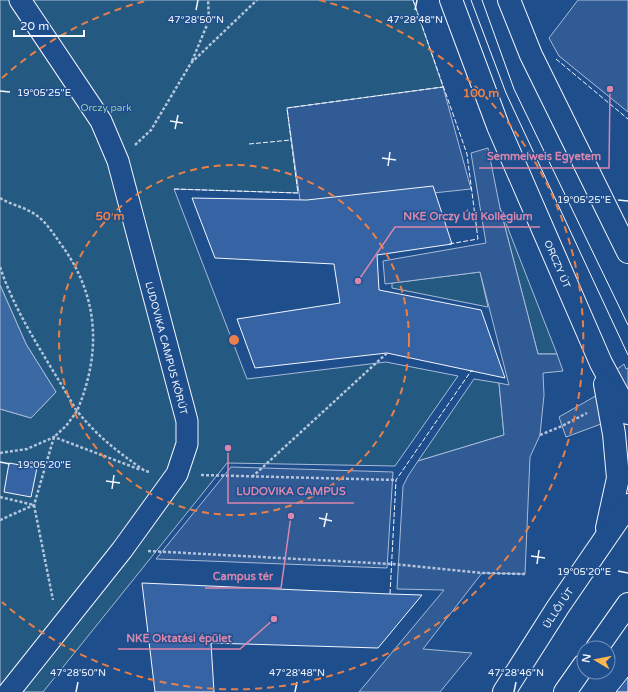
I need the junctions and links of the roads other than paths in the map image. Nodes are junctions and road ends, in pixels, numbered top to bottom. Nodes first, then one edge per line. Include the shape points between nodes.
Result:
1 (20, 0) edge
2 (452, 0) edge
3 (509, 0) edge
4 (628, 252) edge
5 (601, 364) junction
6 (628, 413) edge
7 (628, 505) edge
8 (605, 539) junction
9 (628, 604) edge
10 (621, 622) edge
11 (604, 640) edge
12 (576, 677) edge
13 (9, 692) edge
14 (504, 692) edge
15 (565, 692) edge

1 - 13 street, LUDOVIKA CAMPUS KÖRÚT via 101,121 118,160 187,420 187,444 177,474 122,550
2 - 5 street, ORCZY ÚT via 498,126
3 - 4 street via 531,55
5 - 6 street, ORCZY ÚT
5 - 8 street via 614,434 618,478
7 - 8 street, ÜLLŐI ÚT
8 - 14 street, ÜLLŐI ÚT
9 - 10 street
10 - 11 street
12 - 15 street

